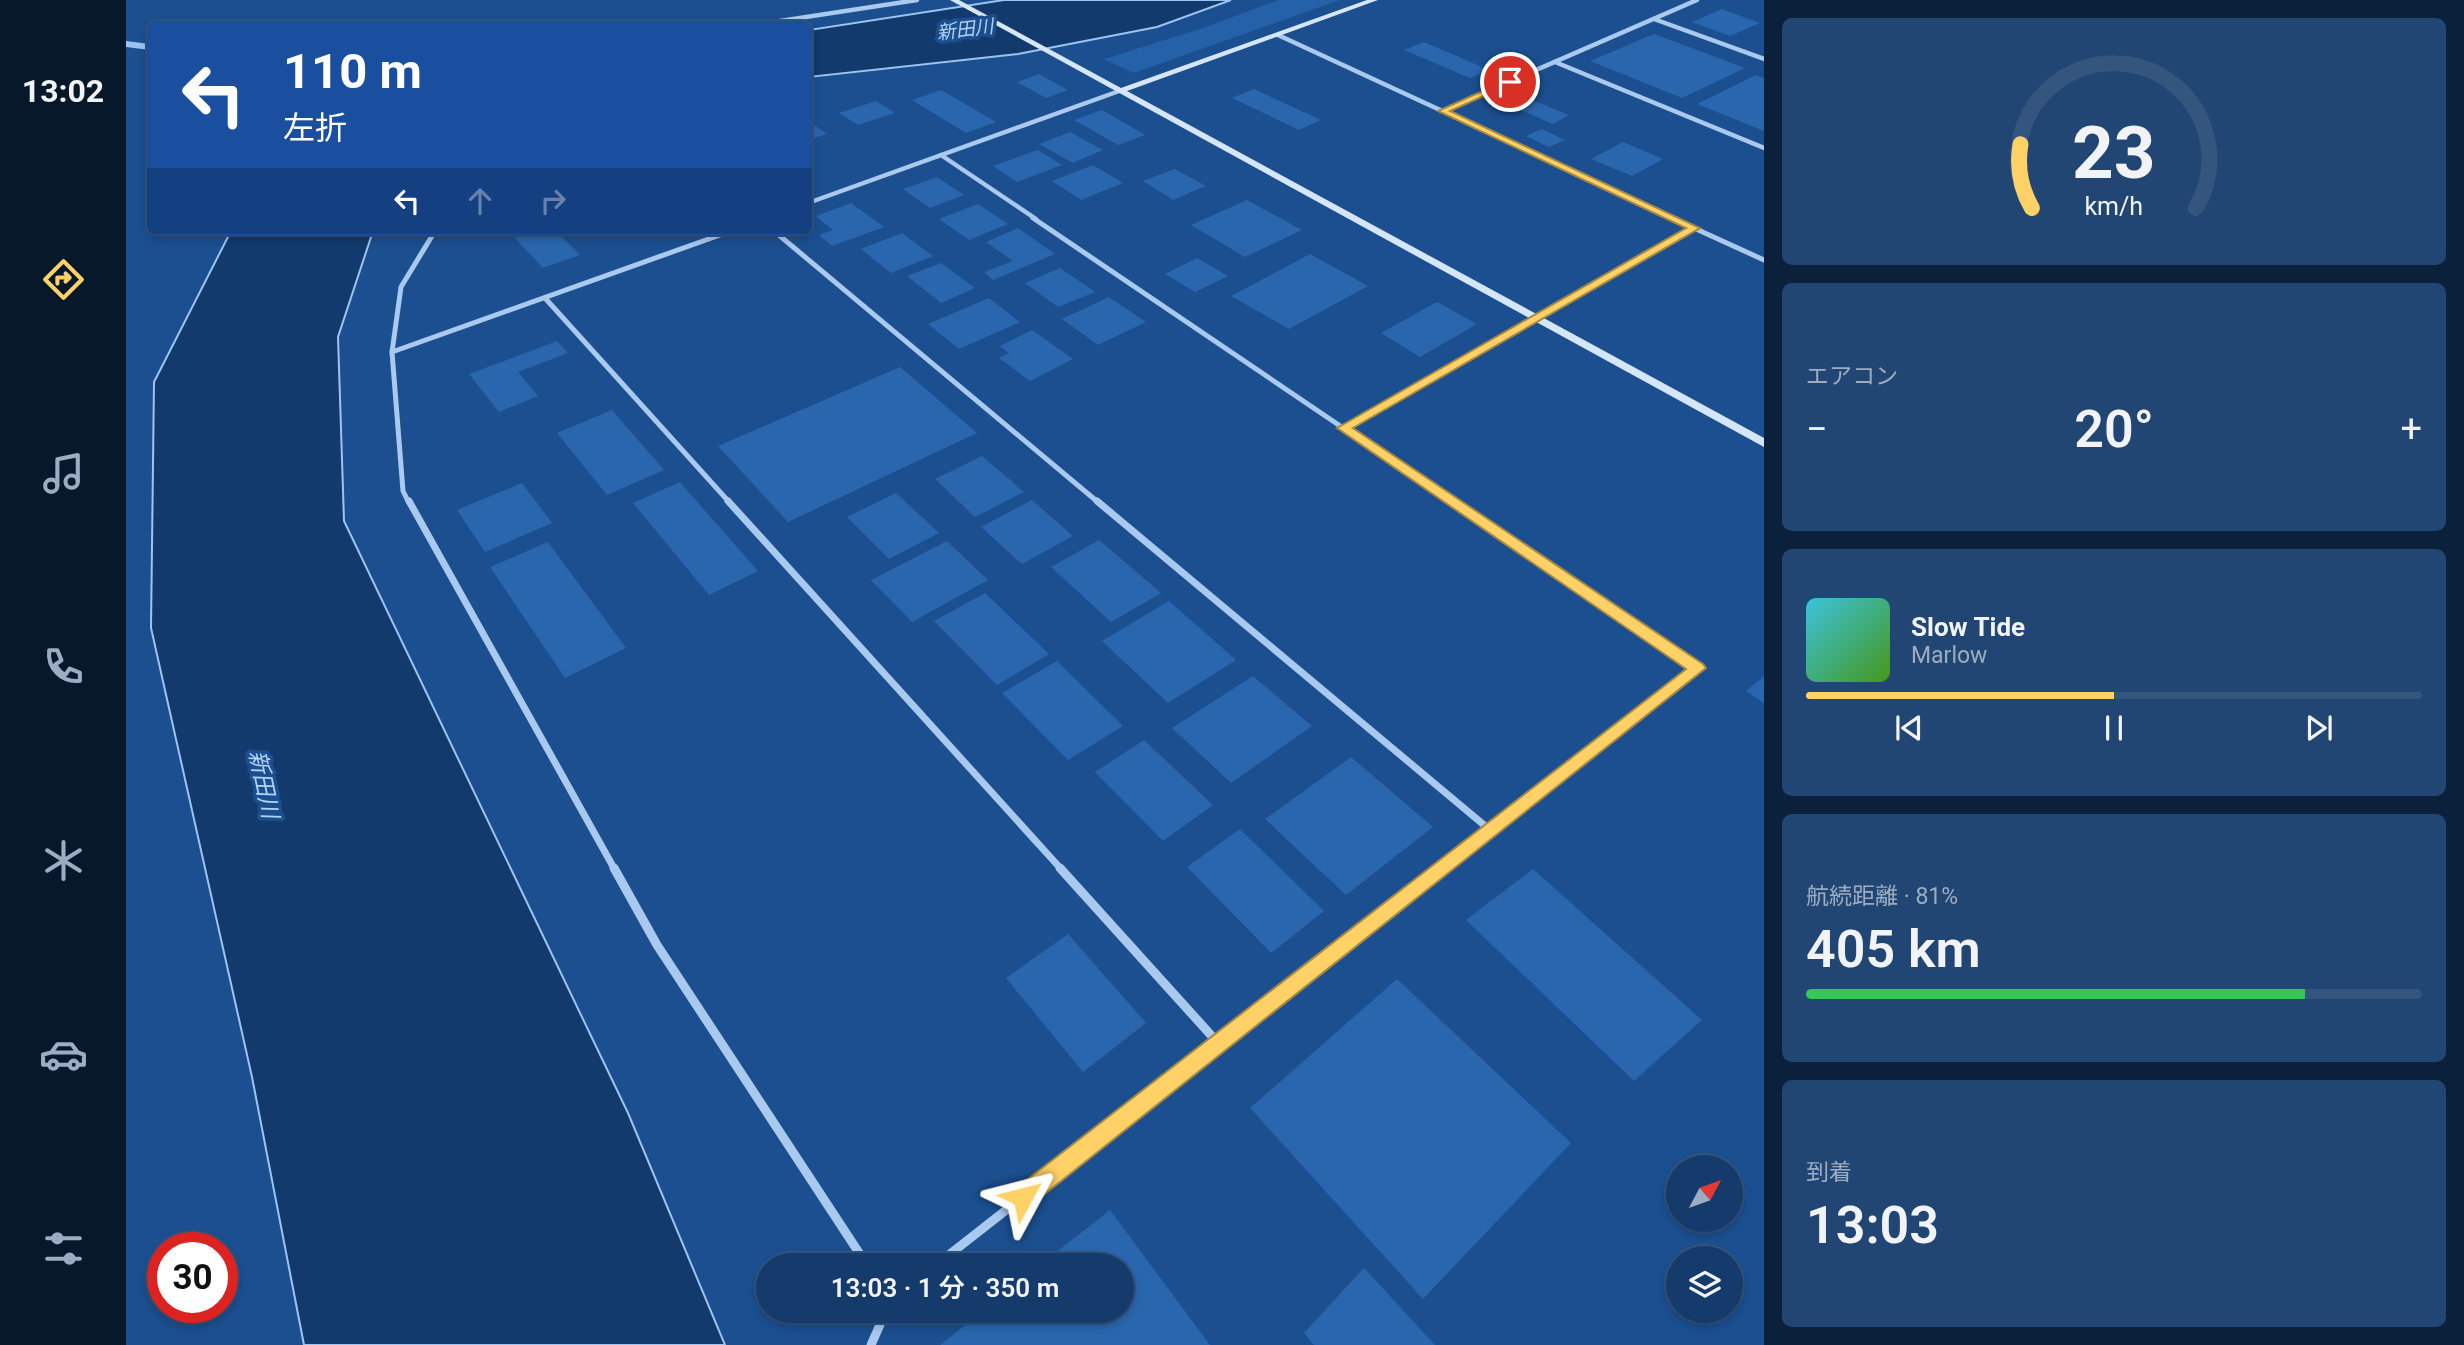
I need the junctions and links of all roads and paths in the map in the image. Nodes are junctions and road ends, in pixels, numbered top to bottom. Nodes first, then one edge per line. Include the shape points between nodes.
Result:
1 (917, 0) edge
2 (954, 0) edge
3 (1374, 0) edge
4 (1697, 0) edge
5 (1654, 19) junction
6 (780, 21) edge
7 (1278, 35) junction
8 (1764, 60) edge
9 (1555, 62) junction
10 (1122, 90) junction
11 (1442, 111) junction
12 (1764, 148) edge
13 (940, 155) junction
14 (812, 202) edge
15 (1695, 228) junction
16 (433, 235) edge
17 (720, 235) edge
18 (779, 235) edge
19 (1764, 260) edge
20 (545, 298) junction
21 (1537, 318) junction
22 (392, 352) junction
23 (1343, 428) junction
24 (1764, 443) edge
25 (1490, 831) junction
26 (1219, 1044) junction
27 (859, 1253) edge
28 (951, 1253) edge
29 (881, 1323) edge
30 (872, 1345) edge

1 - 6 street
2 - 10 street
3 - 7 street
4 - 5 street
5 - 8 street
5 - 9 street
7 - 10 street
7 - 11 street
9 - 11 street
9 - 12 street
10 - 13 street
10 - 21 street
11 - 15 street
13 - 14 street
13 - 23 street
15 - 19 street
15 - 21 street
16 - 22 street via 401,287
17 - 20 street
18 - 25 street
20 - 22 street
20 - 26 street
21 - 23 street
21 - 24 street
22 - 27 street via 403,491 657,944
23 - 25 street via 1698,668
25 - 26 street
26 - 28 street
29 - 30 street

